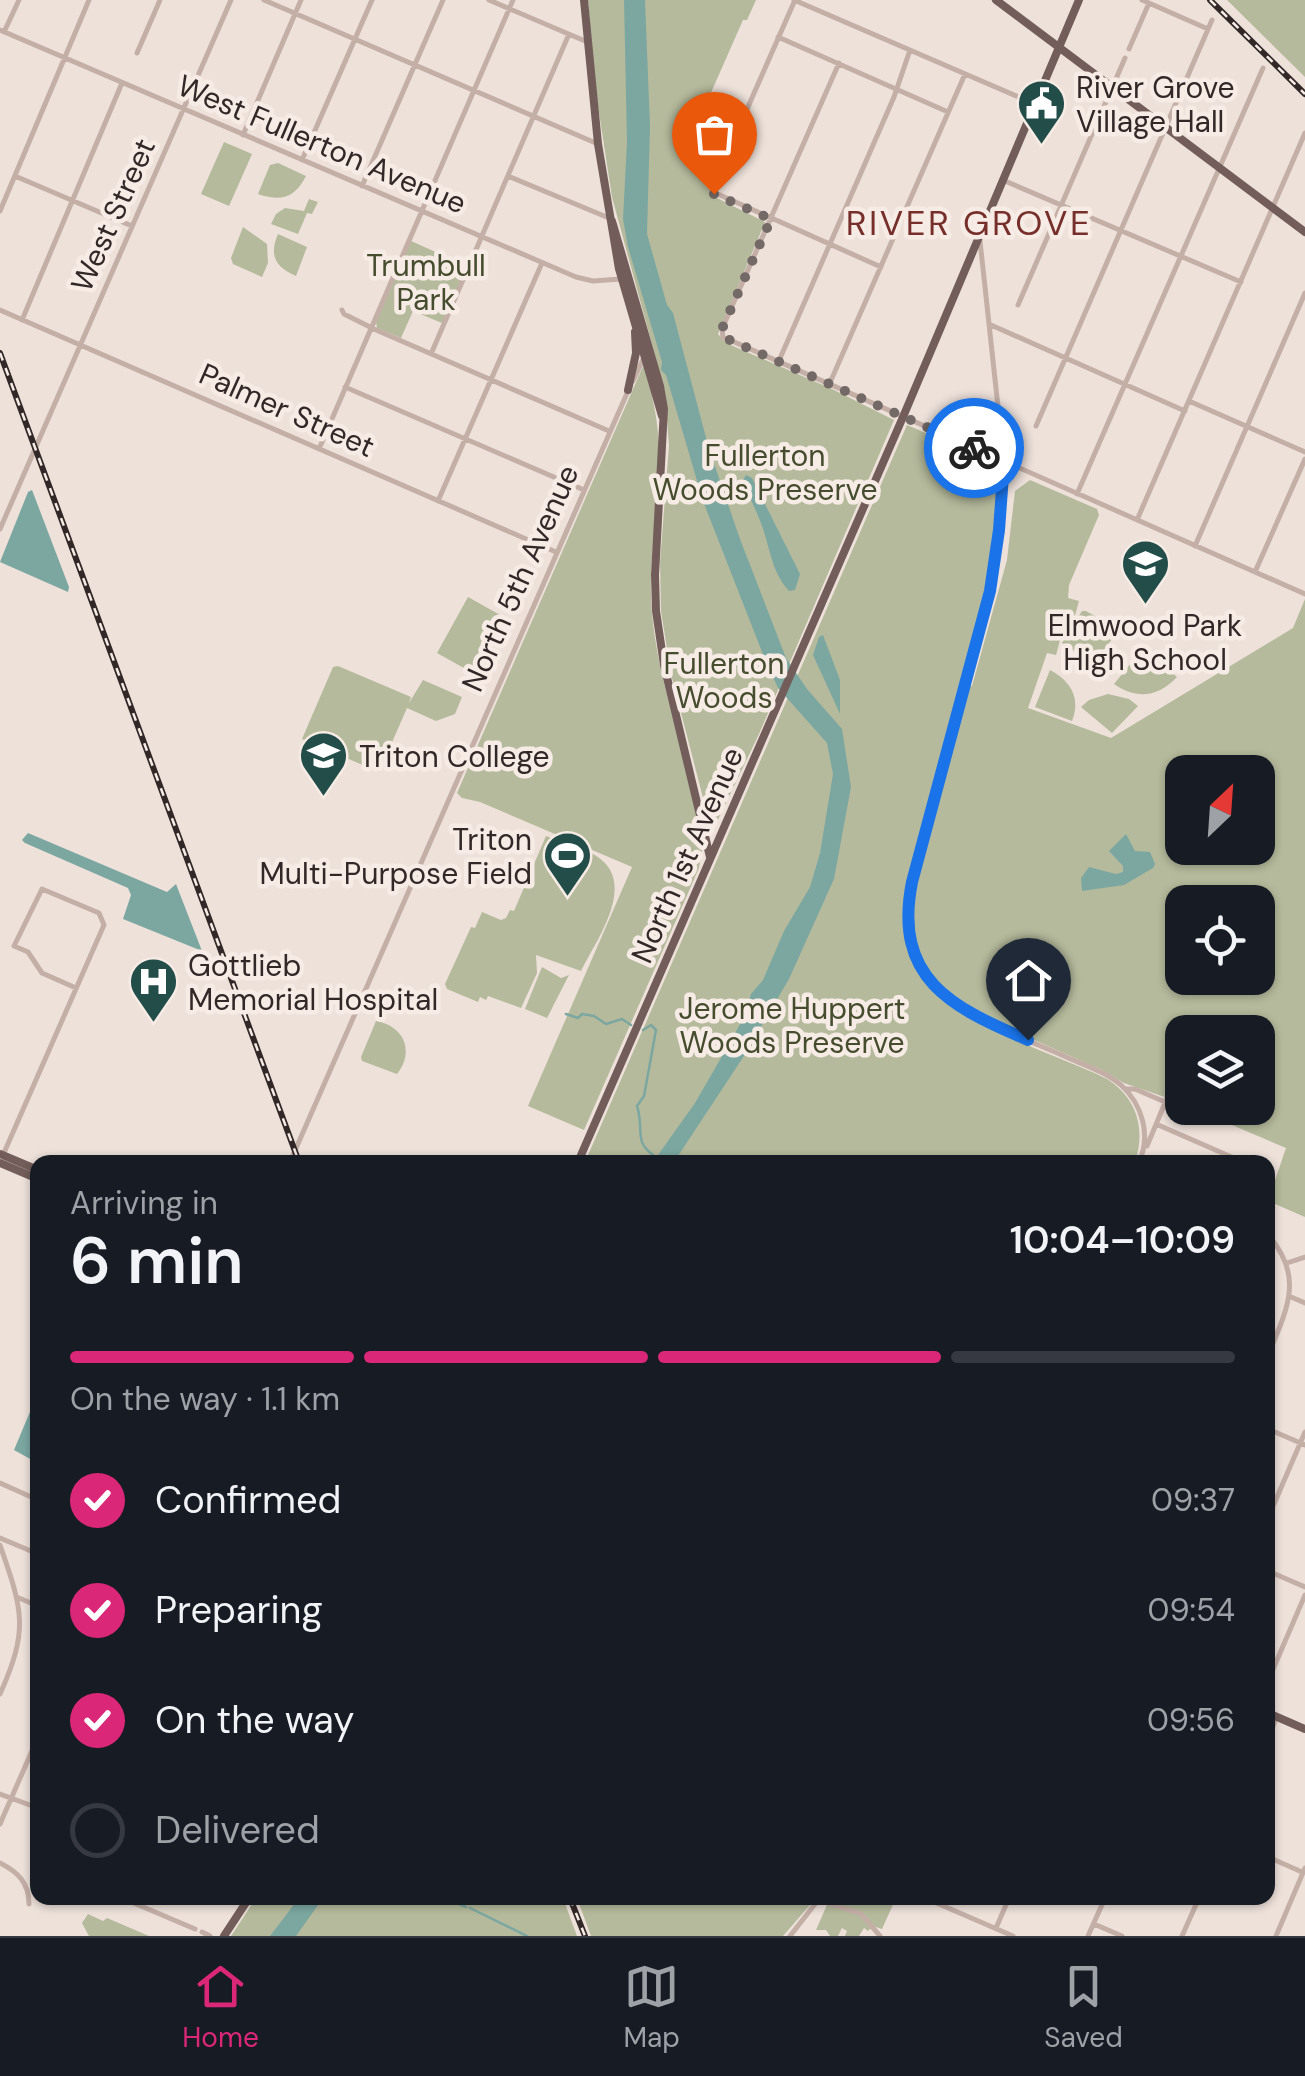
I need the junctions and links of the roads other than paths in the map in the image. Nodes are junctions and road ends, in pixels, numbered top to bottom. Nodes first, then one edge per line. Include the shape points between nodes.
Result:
1 (18, 0) edge
2 (90, 0) edge
3 (160, 0) edge
4 (231, 0) edge
5 (264, 0) edge
6 (301, 0) edge
7 (372, 0) edge
8 (443, 0) edge
9 (489, 0) edge
10 (514, 0) edge
11 (584, 0) edge
12 (795, 0) edge
13 (996, 0) edge
14 (1079, 0) edge
15 (1142, 0) edge
16 (1149, 4) junction
17 (510, 9) junction
18 (295, 13) junction
19 (1212, 20) dead end
20 (1208, 29) junction
21 (2, 31) edge
22 (569, 34) junction
23 (778, 37) junction
24 (355, 39) junction
25 (585, 41) junction
26 (1058, 48) junction
27 (1129, 49) dead end
28 (910, 50) junction
29 (137, 52) dead end
30 (65, 58) junction
31 (1126, 58) dead end
32 (838, 64) junction
33 (414, 65) junction
34 (1262, 68) dead end
35 (965, 74) junction
36 (122, 83) junction
37 (1113, 87) junction
38 (896, 88) junction
39 (474, 90) junction
40 (1035, 104) junction
41 (184, 109) junction
42 (948, 112) junction
43 (534, 116) junction
44 (1165, 127) junction
45 (243, 134) junction
46 (1305, 134) edge
47 (598, 144) junction
48 (302, 160) junction
49 (1218, 167) junction
50 (15, 176) junction
51 (508, 176) junction
52 (1002, 180) junction
53 (362, 186) junction
54 (73, 201) junction
55 (1062, 205) junction
56 (1273, 208) junction
57 (0, 211) edge
58 (422, 211) junction
59 (771, 219) junction
60 (612, 220) junction
61 (132, 226) junction
62 (1121, 231) junction
63 (1305, 232) edge
64 (980, 236) junction
65 (482, 237) junction
66 (830, 245) junction
67 (1181, 256) junction
68 (542, 263) junction
69 (880, 267) junction
70 (626, 278) junction
71 (1241, 282) junction
72 (1305, 294) edge
73 (1018, 305) dead end
74 (0, 310) edge
75 (342, 310) dead end
76 (634, 318) junction
77 (22, 320) junction
78 (989, 324) junction
79 (371, 326) junction
80 (650, 344) junction
81 (80, 345) junction
82 (431, 354) junction
83 (645, 354) junction
84 (1066, 358) junction
85 (778, 363) junction
86 (491, 380) junction
87 (1126, 384) junction
88 (829, 385) junction
89 (345, 387) junction
90 (628, 390) junction
91 (1189, 401) junction
92 (1185, 410) junction
93 (662, 416) junction
94 (903, 418) junction
95 (1036, 426) dead end
96 (1247, 427) junction
97 (609, 431) junction
98 (465, 439) junction
99 (320, 449) junction
100 (1305, 456) edge
101 (1004, 462) junction
102 (584, 490) junction
103 (1077, 494) junction
104 (438, 501) junction
105 (1137, 520) junction
106 (0, 528) edge
107 (1196, 546) junction
108 (556, 552) junction
109 (1255, 572) junction
110 (1305, 594) edge
111 (705, 826) junction
112 (724, 826) junction
113 (710, 857) junction
114 (76, 988) junction
115 (1125, 1089) junction
116 (1156, 1124) junction
117 (1143, 1153) joint
118 (293, 1155) edge
119 (581, 1155) edge
120 (1227, 1155) edge
121 (1, 1159) edge
122 (30, 1168) edge
123 (30, 1175) edge
124 (1275, 1245) edge
125 (1305, 1257) edge
126 (1288, 1264) junction
127 (1291, 1297) junction
128 (1305, 1304) edge
129 (1275, 1337) edge
130 (1275, 1431) edge
131 (1305, 1432) edge
132 (1303, 1444) edge
133 (0, 1483) edge
134 (30, 1496) edge
135 (1275, 1503) edge
136 (0, 1541) edge
137 (30, 1551) edge
138 (1275, 1573) edge
139 (1305, 1587) edge
140 (1305, 1595) edge
141 (18, 1598) junction
142 (30, 1603) edge
143 (1275, 1665) edge
144 (0, 1694) edge
145 (1275, 1716) edge
146 (1305, 1729) edge
147 (30, 1762) edge
148 (0, 1794) edge
149 (11, 1798) junction
150 (30, 1805) edge
151 (0, 1824) edge
152 (1275, 1861) edge
153 (0, 1863) edge
154 (1304, 1872) edge
155 (29, 1904) dead end
156 (139, 1905) edge
157 (244, 1905) edge
158 (814, 1905) edge
159 (836, 1905) edge
160 (942, 1905) edge
161 (1006, 1905) edge
162 (1102, 1905) edge
163 (1196, 1905) edge
164 (1094, 1924) junction
165 (996, 1928) junction
166 (210, 1936) edge
167 (224, 1936) edge
168 (790, 1936) edge
169 (880, 1936) edge
170 (1014, 1936) edge
171 (1088, 1936) edge
172 (1122, 1936) edge
173 (1182, 1936) edge
174 (1276, 1936) edge

1 - 21 street
2 - 30 street
3 - 29 street
4 - 41 street, West Street
5 - 18 street
6 - 18 street
7 - 24 street
8 - 33 street
9 - 17 street
10 - 17 street
11 - 25 main road
12 - 23 street
12 - 28 street
13 - 26 main road
14 - 26 main road, North 1st Avenue
15 - 16 street
16 - 20 street
16 - 27 street
17 - 22 street
17 - 39 street
18 - 24 street
18 - 45 street
19 - 20 street
20 - 44 street
21 - 30 street, West Fullerton Avenue
22 - 25 street
22 - 43 street
23 - 32 street
23 - 59 street via 711,191
24 - 33 street
24 - 48 street
25 - 47 main road
26 - 37 main road
26 - 40 main road, North 1st Avenue
28 - 35 street
28 - 38 street
30 - 36 street, West Fullerton Avenue
30 - 50 street
31 - 37 street
32 - 38 street
32 - 59 street
33 - 39 street
33 - 53 street
34 - 49 street
35 - 40 street
35 - 42 street
36 - 41 street, West Fullerton Avenue
36 - 54 street
37 - 44 main road
37 - 55 street
38 - 42 street
38 - 66 street
39 - 43 street
39 - 58 street
40 - 52 main road, North 1st Avenue
41 - 45 street, West Fullerton Avenue
41 - 61 street, West Street
42 - 69 street
43 - 47 street
43 - 51 street
44 - 49 main road
44 - 62 street
45 - 48 street, West Fullerton Avenue
46 - 56 street
47 - 60 main road
48 - 53 street, West Fullerton Avenue
49 - 56 main road
49 - 67 street
50 - 54 street
50 - 57 street
51 - 60 street
51 - 65 street
52 - 55 street
52 - 64 main road, North 1st Avenue
53 - 58 street, West Fullerton Avenue
54 - 61 street
54 - 77 street
55 - 62 street
55 - 73 street
56 - 63 main road
56 - 71 street
58 - 65 street, West Fullerton Avenue
58 - 79 street
59 - 66 street
59 - 85 street via 722,335
60 - 70 main road
61 - 81 street, West Street
62 - 67 street
62 - 84 street
64 - 78 street
64 - 94 main road, North 1st Avenue
65 - 68 street, West Fullerton Avenue
65 - 82 street
66 - 69 street
66 - 85 street
67 - 71 street
67 - 87 street
68 - 70 street, West Fullerton Avenue via 587,280
68 - 86 street
69 - 88 street
70 - 76 main road
70 - 80 main road
71 - 91 street
72 - 96 street
74 - 77 street, Palmer Street
75 - 79 street
76 - 83 main road
76 - 90 main road
77 - 81 street, Palmer Street
78 - 84 street
78 - 101 street
79 - 82 street
79 - 89 street
80 - 83 street, North 5th Avenue
80 - 93 main road
81 - 99 street, Palmer Street
81 - 106 street, West Street
82 - 86 street
83 - 90 street, North 5th Avenue
83 - 93 main road
84 - 87 street
84 - 95 street
85 - 88 street
86 - 97 street
86 - 98 street
87 - 92 street
87 - 103 street
88 - 94 street
89 - 98 street
89 - 99 street
90 - 97 street, North 5th Avenue
91 - 92 street
91 - 96 street
92 - 105 street
93 - 111 main road via 656,611
94 - 101 street
94 - 112 main road, North 1st Avenue
96 - 100 street
96 - 107 street
97 - 102 street, North 5th Avenue
98 - 102 street
98 - 104 street
99 - 104 street, Palmer Street
100 - 109 street
101 - 103 street
101 - 115 street via 990,591 912,882 908,925 923,970 954,1005
102 - 108 street, North 5th Avenue
103 - 105 street
104 - 108 street, Palmer Street
105 - 107 street
107 - 109 street
108 - 118 street, North 5th Avenue
109 - 110 street
111 - 112 main road
111 - 113 main road
112 - 113 main road, North 1st Avenue
113 - 119 main road, North 1st Avenue
114 - 114 street via 102,917 42,889 14,946 28,952 42,972
114 - 121 street
115 - 116 street via 1167,1100
115 - 117 street via 1140,1113
116 - 117 street
116 - 120 street
121 - 122 main road
121 - 123 main road
124 - 126 street
125 - 126 street
126 - 127 street
127 - 128 street
127 - 129 street
130 - 132 street
131 - 132 street
132 - 135 street
133 - 134 street
136 - 137 street
136 - 141 street
138 - 139 street
140 - 143 street
141 - 142 street
141 - 144 street via 21,1636
145 - 146 main road
147 - 149 street
148 - 149 street
149 - 150 street
149 - 151 street
152 - 154 street
153 - 155 street via 20,1876
154 - 174 street
156 - 166 street
157 - 167 main road
158 - 168 street
159 - 169 street via 861,1914
160 - 165 street
161 - 165 street
162 - 164 street
163 - 173 street
164 - 171 street
164 - 172 street
165 - 170 street

